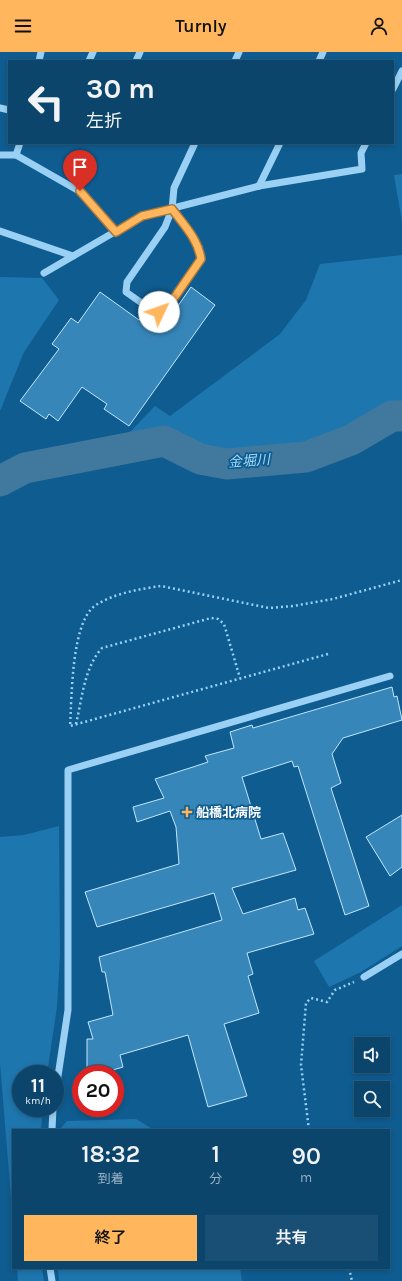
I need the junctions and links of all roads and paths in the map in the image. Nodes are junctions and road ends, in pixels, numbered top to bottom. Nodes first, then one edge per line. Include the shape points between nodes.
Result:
1 (402, 71) edge
2 (394, 87) edge
3 (20, 144) edge
4 (196, 144) edge
5 (280, 144) edge
6 (366, 144) edge
7 (16, 154) junction
8 (0, 155) edge
9 (259, 186) junction
10 (172, 209) junction
11 (0, 231) edge
12 (116, 232) junction
13 (73, 256) junction
14 (44, 273) dead end
15 (402, 580) edge
16 (328, 654) dead end
17 (390, 676) dead end
18 (240, 678) junction
19 (76, 724) junction
20 (402, 954) edge
21 (364, 977) joint
22 (60, 1065) edge
23 (53, 1117) edge
24 (52, 1129) edge
25 (309, 1129) edge
26 (50, 1269) edge
27 (349, 1269) edge
28 (52, 1281) edge
29 (352, 1281) edge

1 - 2 street
3 - 7 street
4 - 10 street via 174,188
5 - 9 street
6 - 9 street via 361,153 362,169
7 - 8 street
7 - 12 street via 80,191
9 - 10 street
10 - 10 street via 199,247 201,259 165,311 153,311 126,292 125,288 165,227
10 - 12 street via 142,216
11 - 13 street
12 - 13 street
13 - 14 street
15 - 19 path via 333,599 269,608 161,586 114,597 95,606 80,630 75,648 70,726
16 - 18 path
17 - 22 street via 68,770 68,1010
18 - 19 path
18 - 19 path via 224,624 218,619 211,618 102,648 89,668
20 - 21 street
21 - 25 path via 335,990 327,1002 311,998 306,1003 301,1065
23 - 24 street
26 - 28 street
27 - 29 path

